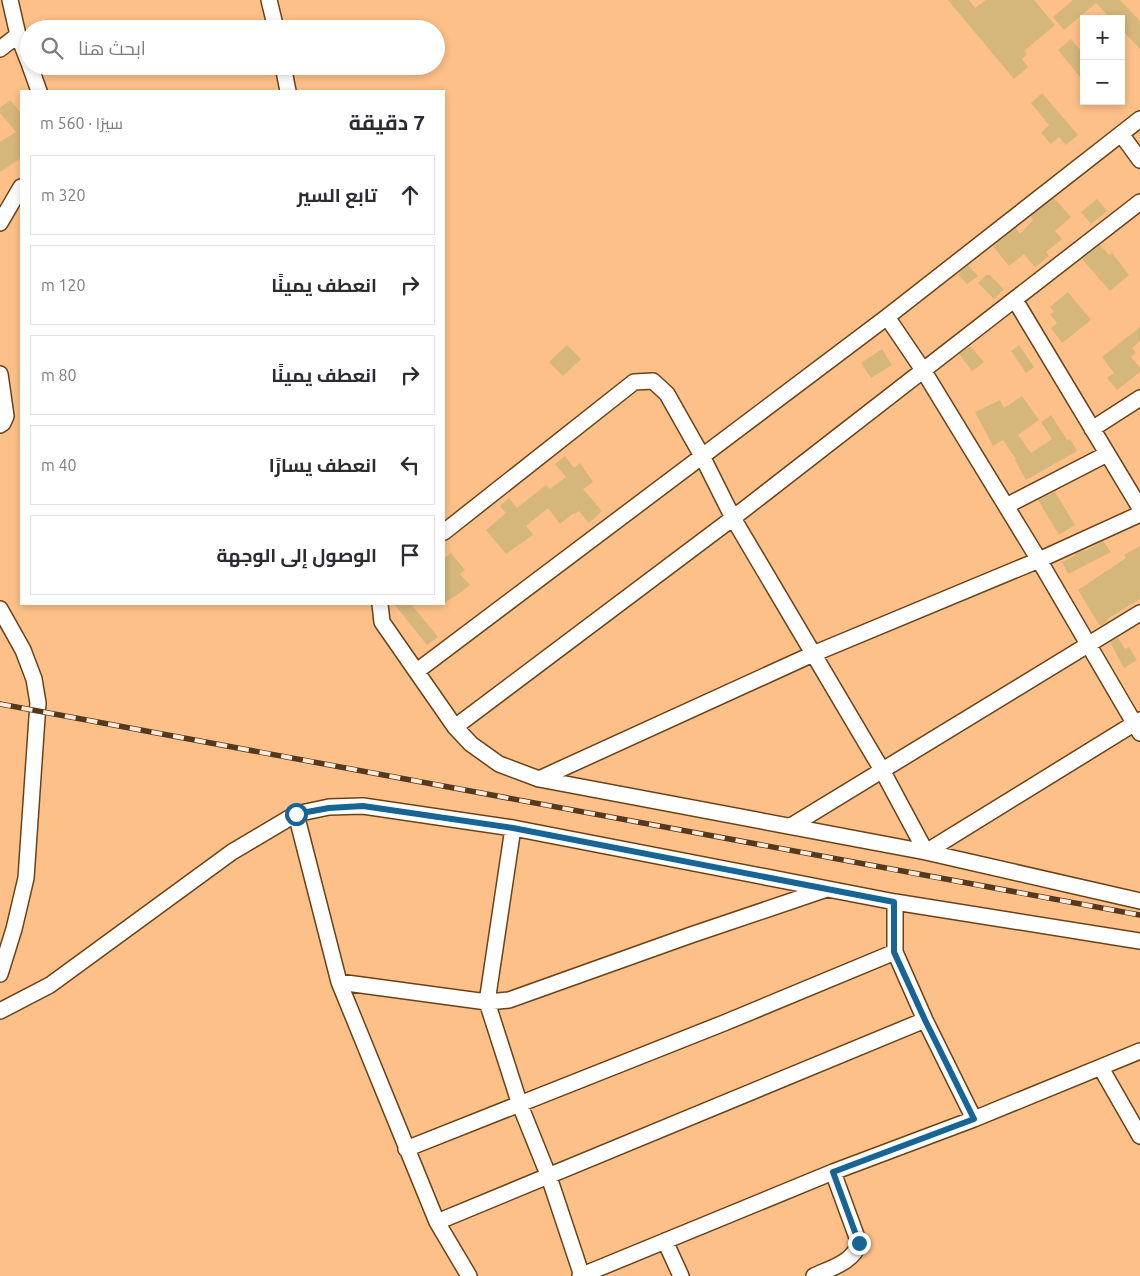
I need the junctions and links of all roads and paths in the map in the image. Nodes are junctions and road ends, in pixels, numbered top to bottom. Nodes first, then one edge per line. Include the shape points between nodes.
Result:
1 (10, 0) edge
2 (269, 0) edge
3 (274, 20) edge
4 (18, 35) junction
5 (20, 40) edge
6 (0, 49) edge
7 (33, 75) edge
8 (285, 75) edge
9 (40, 90) edge
10 (288, 90) edge
11 (1140, 119) edge
12 (1121, 134) junction
13 (1140, 160) edge
14 (20, 189) edge
15 (1140, 202) edge
16 (0, 223) edge
17 (1015, 300) junction
18 (887, 317) junction
19 (923, 370) junction
20 (0, 374) edge
21 (1140, 398) edge
22 (0, 424) edge
23 (1092, 429) junction
24 (1107, 454) junction
25 (702, 456) junction
26 (1006, 506) junction
27 (1140, 508) edge
28 (1140, 514) edge
29 (732, 518) junction
30 (445, 531) edge
31 (1039, 560) junction
32 (380, 605) edge
33 (0, 609) edge
34 (1140, 613) edge
35 (1088, 644) junction
36 (814, 654) junction
37 (417, 671) junction
38 (1138, 726) edge
39 (455, 727) junction
40 (882, 770) junction
41 (538, 779) junction
42 (296, 814) junction
43 (790, 826) junction
44 (513, 828) junction
45 (926, 852) junction
46 (829, 889) junction
47 (1140, 901) edge
48 (894, 902) junction
49 (1140, 941) edge
50 (894, 952) junction
51 (0, 974) edge
52 (339, 982) junction
53 (487, 1002) junction
54 (0, 1010) edge
55 (925, 1020) junction
56 (1140, 1051) edge
57 (1101, 1068) junction
58 (520, 1105) junction
59 (974, 1119) junction
60 (1140, 1136) edge
61 (406, 1149) junction
62 (833, 1172) junction
63 (548, 1176) junction
64 (437, 1222) junction
65 (665, 1241) junction
66 (469, 1276) edge
67 (581, 1276) edge
68 (681, 1276) edge
69 (814, 1276) edge

1 - 4 street
2 - 3 street
4 - 5 street
4 - 6 street
7 - 9 street
8 - 10 street
11 - 12 street
12 - 13 street
12 - 18 street
14 - 16 street
15 - 17 street
17 - 19 street
17 - 23 street
18 - 19 street
18 - 25 street
19 - 26 street
19 - 29 street
20 - 22 street via 6,416
21 - 23 street
23 - 24 street
24 - 26 street
24 - 27 street
25 - 29 street
25 - 30 street via 667,394 653,381 634,382
25 - 37 street
26 - 31 street
28 - 31 street
29 - 36 street
29 - 39 street
31 - 35 street
31 - 36 street
32 - 37 street via 382,622
33 - 51 street via 32,672 38,703 26,878
34 - 35 street
35 - 38 street
35 - 40 street
36 - 40 street
36 - 41 street
37 - 39 street
38 - 45 street
39 - 41 street via 471,744 500,764
40 - 43 street
40 - 45 street
41 - 43 street
42 - 44 street via 363,806
42 - 52 street
42 - 54 street via 232,852 50,985
43 - 45 street
44 - 46 street
44 - 53 street
45 - 47 street
46 - 48 street
46 - 53 street via 509,1000
48 - 49 street
48 - 50 street
50 - 55 street
50 - 58 street
52 - 53 street
52 - 61 street
53 - 58 street
55 - 59 street
55 - 63 street
56 - 57 street
57 - 59 street
57 - 60 street
58 - 61 street
58 - 63 street
59 - 62 street
61 - 64 street
62 - 65 street
62 - 69 street via 859,1243 850,1259
63 - 64 street
63 - 67 street
64 - 66 street
65 - 67 street
65 - 68 street

